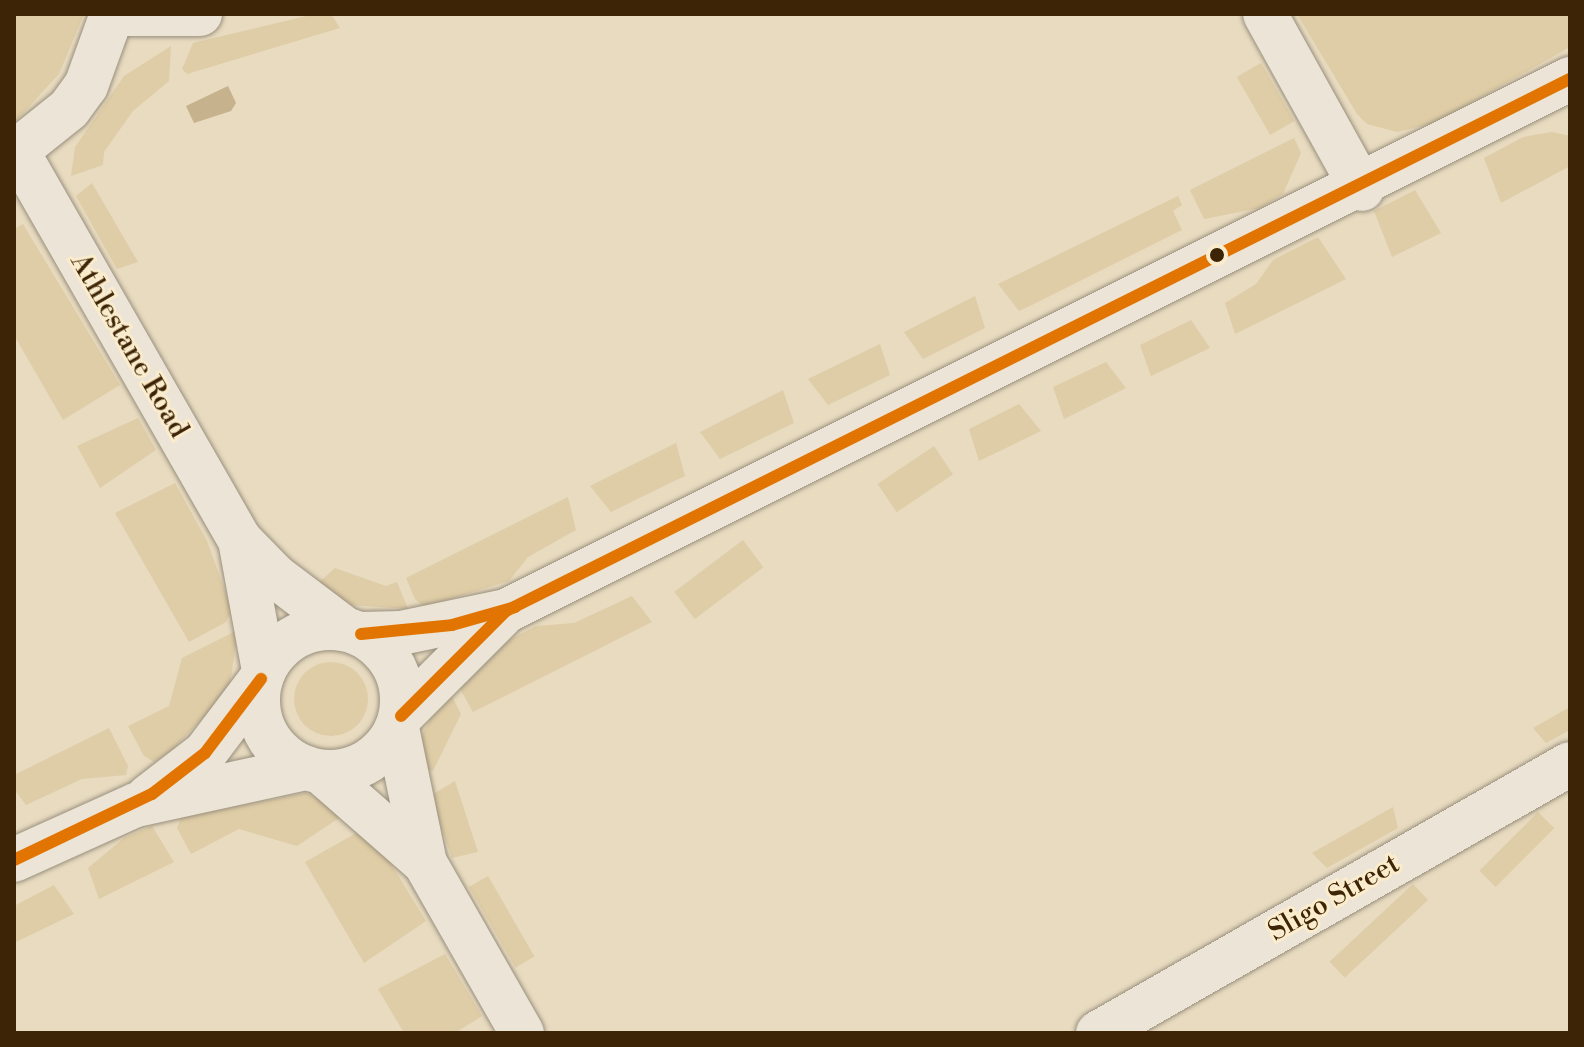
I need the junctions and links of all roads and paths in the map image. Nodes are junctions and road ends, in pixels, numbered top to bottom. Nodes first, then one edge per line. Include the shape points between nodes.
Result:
1 (112, 14) edge
2 (124, 14) edge
3 (200, 14) edge
4 (1265, 14) edge
5 (1570, 79) edge
6 (16, 152) edge
7 (1362, 189) junction
8 (240, 540) junction
9 (506, 611) junction
10 (353, 631) junction
11 (262, 675) junction
12 (399, 722) junction
13 (1570, 764) edge
14 (314, 770) junction
15 (136, 805) junction
16 (14, 860) edge
17 (425, 863) junction
18 (522, 1033) edge
19 (1098, 1033) edge

1 - 6 street via 86,86
2 - 3 street
4 - 7 street
5 - 7 street
6 - 8 street, Athlestane Road
7 - 9 street
8 - 10 street, Athlestane Road
8 - 11 street, Athlestane Road
9 - 10 street via 401,633
9 - 12 street
10 - 11 street via 297,636
10 - 12 street via 395,668
11 - 14 street via 258,701 266,733 287,758
11 - 15 street via 205,753
12 - 14 street via 367,763
12 - 17 street
13 - 19 street, Sligo Street
14 - 15 street
14 - 17 street
15 - 16 street
17 - 18 street

